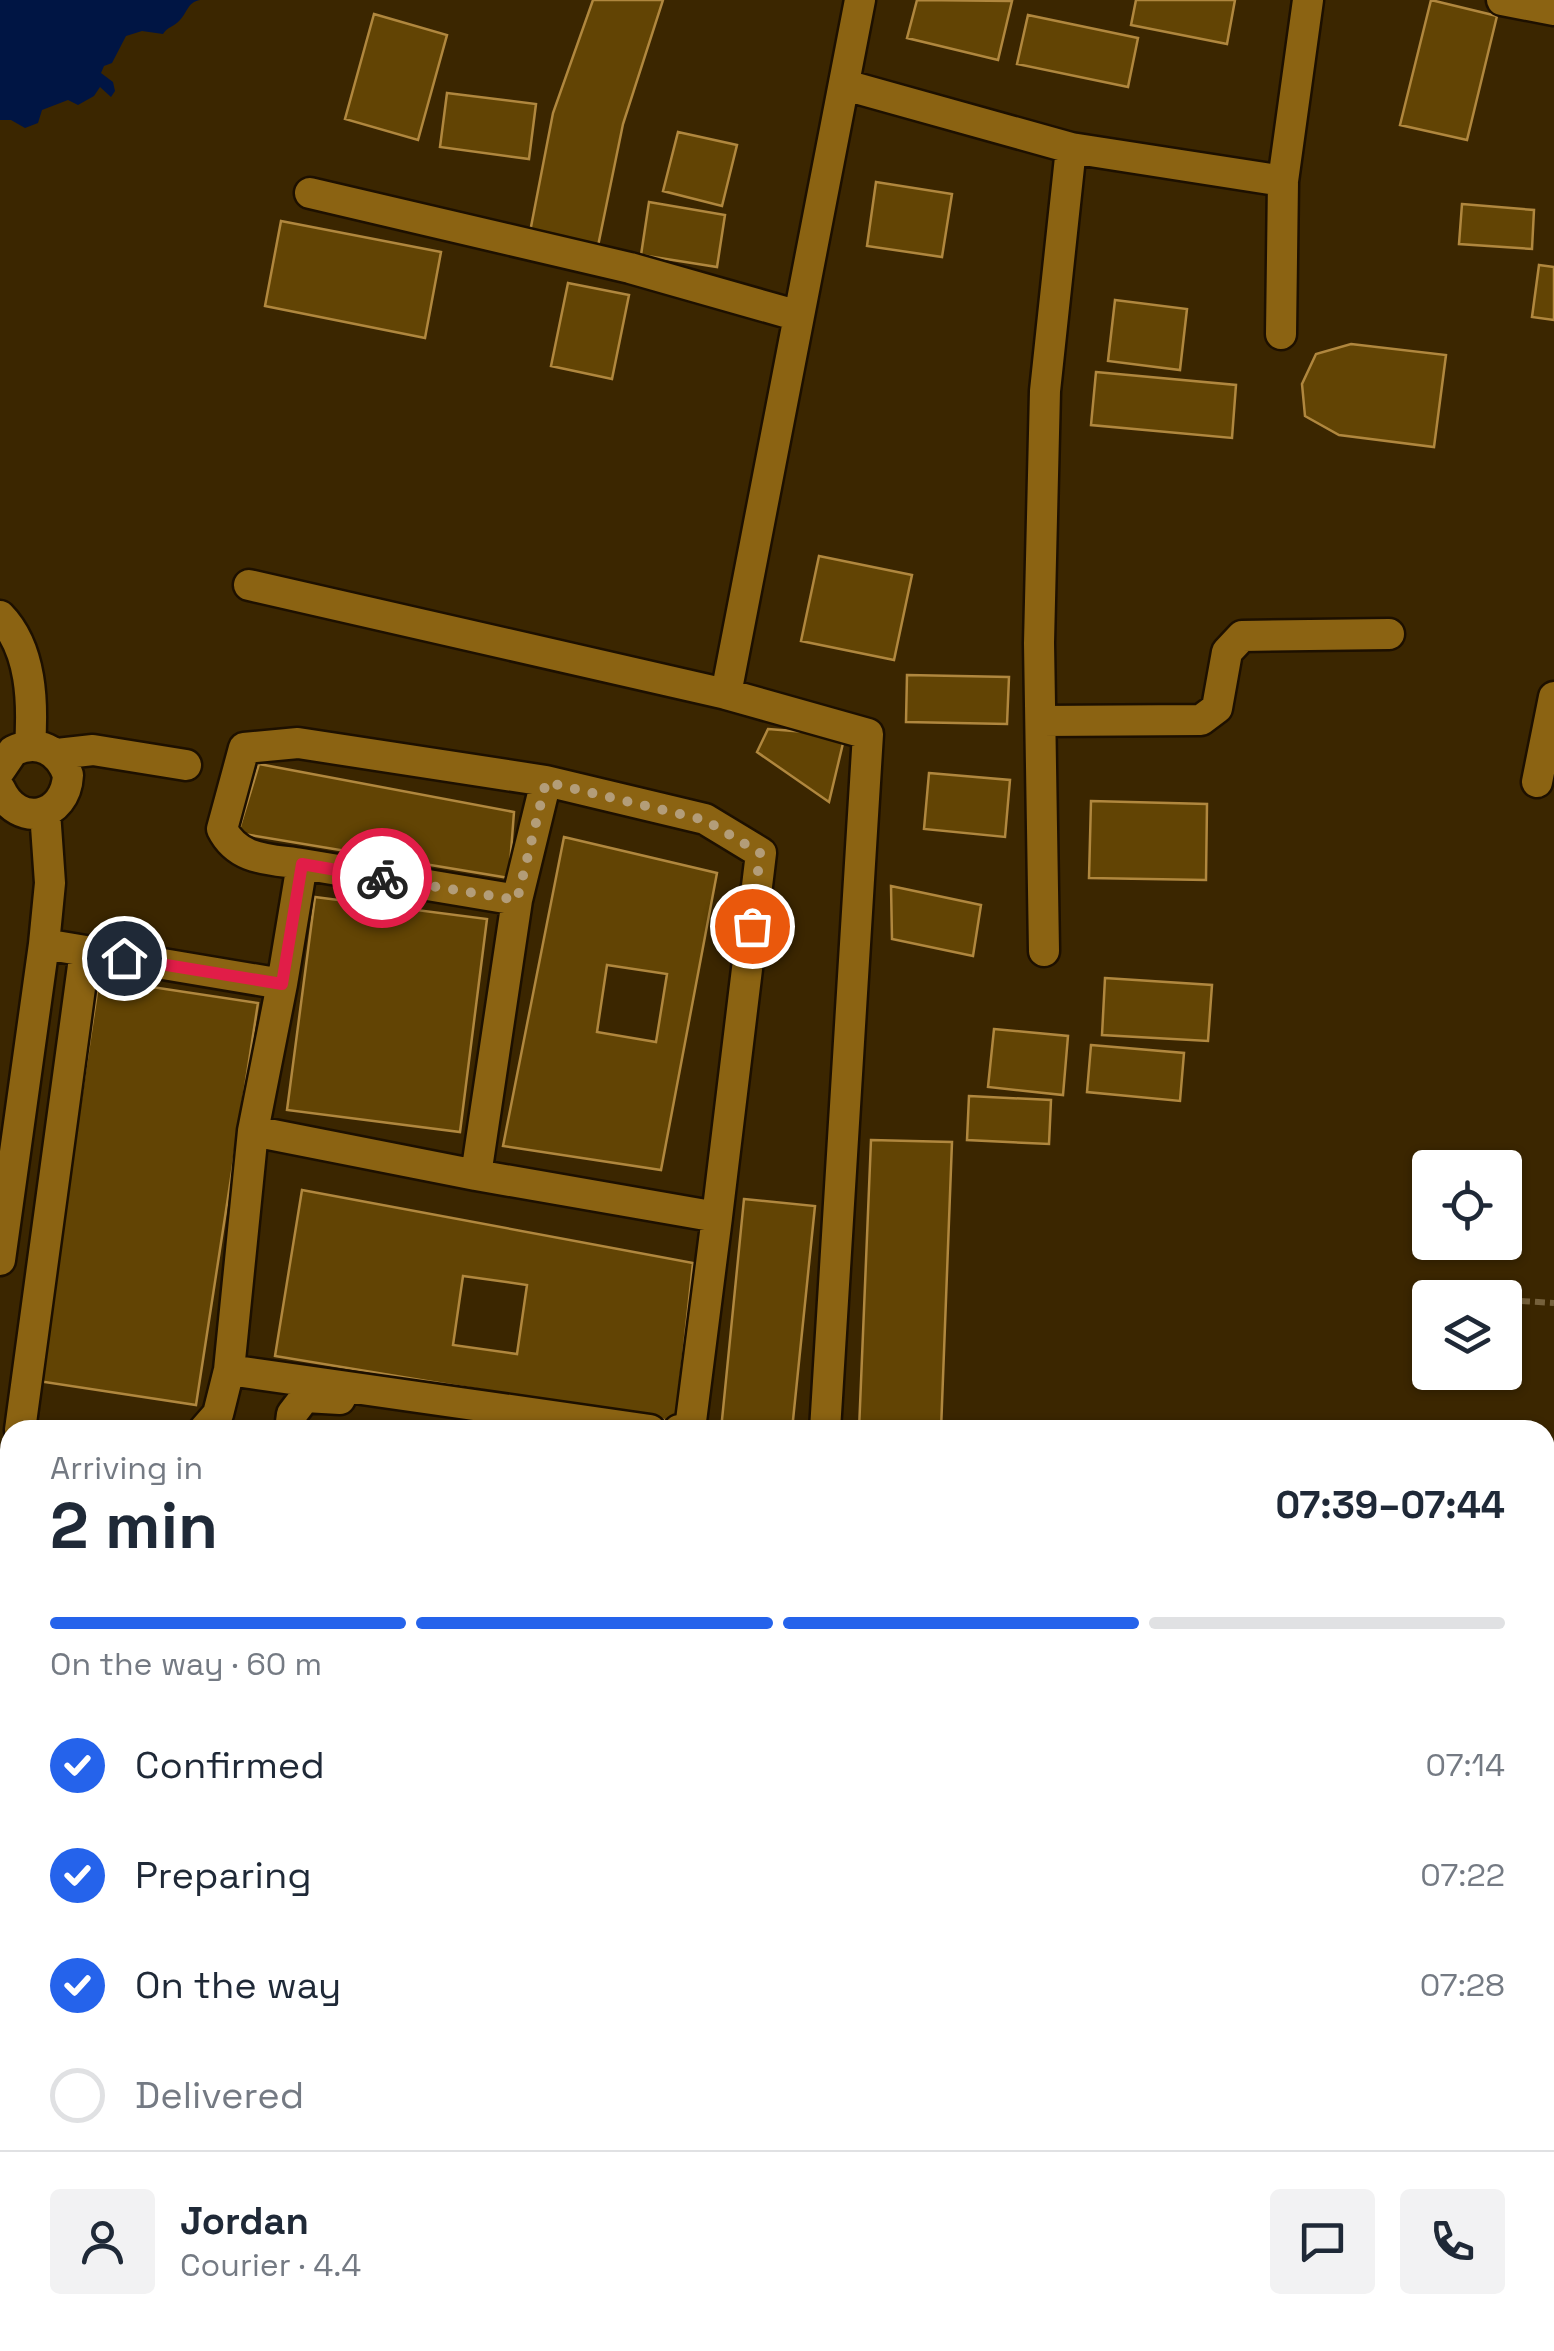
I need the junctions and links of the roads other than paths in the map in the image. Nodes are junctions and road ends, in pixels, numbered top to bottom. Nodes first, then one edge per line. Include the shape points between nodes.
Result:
1 (860, 0) edge
2 (1308, 0) edge
3 (1502, 0) edge
4 (1554, 10) edge
5 (845, 85) junction
6 (1071, 148) junction
7 (1283, 180) junction
8 (310, 193) dead end
9 (798, 316) junction
10 (1281, 334) dead end
11 (249, 585) dead end
12 (0, 616) edge
13 (1389, 634) dead end
14 (726, 694) junction
15 (1554, 697) edge
16 (1041, 721) junction
17 (44, 750) junction
18 (186, 765) dead end
19 (0, 770) edge
20 (546, 782) junction
21 (1538, 782) dead end
22 (0, 789) edge
23 (46, 812) junction
24 (302, 864) junction
25 (517, 900) junction
26 (44, 944) junction
27 (85, 951) junction
28 (1044, 951) dead end
29 (282, 984) junction
30 (12, 1080) edge
31 (253, 1131) junction
32 (476, 1175) junction
33 (716, 1218) junction
34 (0, 1260) edge
35 (229, 1370) junction
36 (21, 1420) edge
37 (213, 1420) edge
38 (291, 1420) edge
39 (457, 1420) edge
40 (580, 1420) edge
41 (691, 1420) edge
42 (826, 1420) edge

1 - 5 street
2 - 7 street
3 - 4 street
5 - 6 street
5 - 9 street
6 - 7 street
6 - 16 street via 1046,392
7 - 10 street
8 - 9 street via 630,268
9 - 14 street
11 - 14 street
12 - 17 street via 27,670
13 - 16 street via 1242,636 1228,652 1218,708 1201,720
14 - 42 street via 868,734
15 - 21 street
16 - 28 street
17 - 18 street via 93,750
17 - 19 street via 13,751
17 - 23 street via 68,775 67,788
20 - 24 street via 298,743 244,748 222,830 250,856
20 - 25 street
20 - 33 street via 705,820 760,853
22 - 23 street via 14,808
23 - 26 street via 50,883
24 - 25 street
24 - 29 street
25 - 32 street
26 - 27 street
26 - 30 street
27 - 29 street
27 - 36 street
29 - 31 street
30 - 34 street
31 - 32 street
31 - 35 street
32 - 33 street
33 - 41 street
35 - 37 street
35 - 40 street
38 - 39 street via 305,1397

